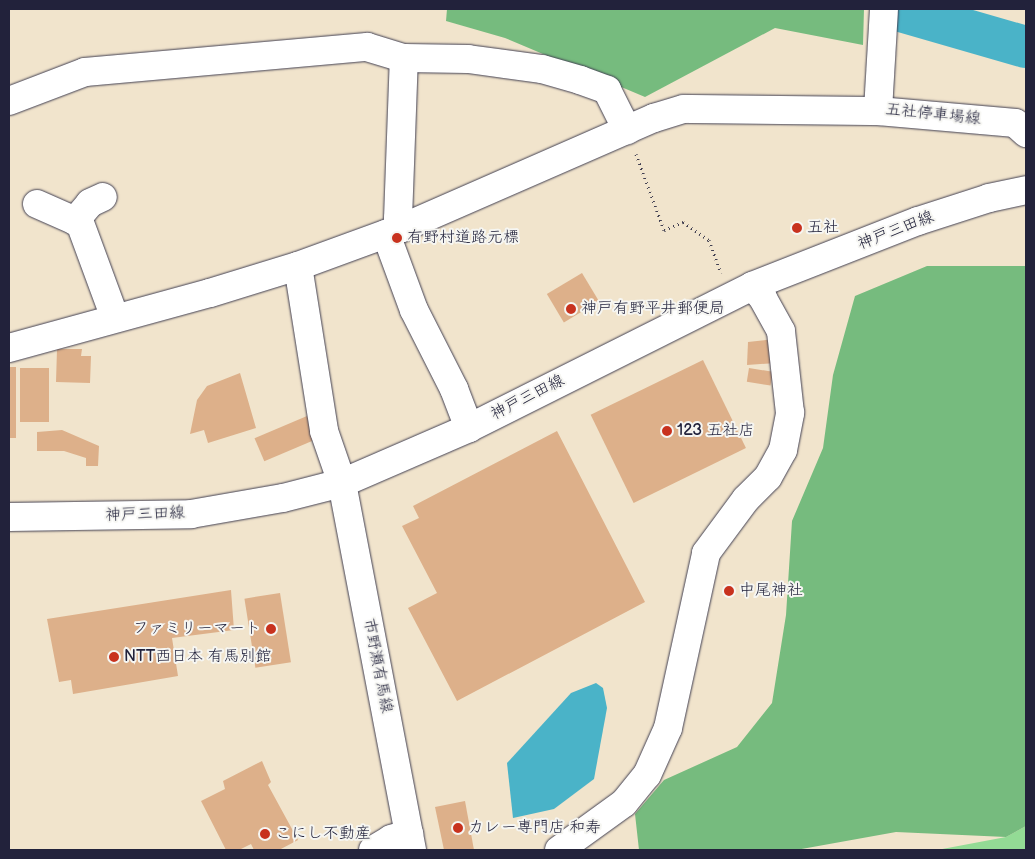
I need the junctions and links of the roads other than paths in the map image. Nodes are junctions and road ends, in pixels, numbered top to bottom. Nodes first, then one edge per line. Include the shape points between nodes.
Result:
1 (884, 9) edge
2 (404, 58) junction
3 (9, 101) edge
4 (878, 111) junction
5 (627, 130) junction
6 (1026, 133) edge
7 (1026, 190) edge
8 (103, 197) dead end
9 (37, 204) dead end
10 (75, 221) junction
11 (394, 231) junction
12 (298, 266) junction
13 (740, 292) junction
14 (115, 318) junction
15 (9, 348) edge
16 (469, 428) junction
17 (342, 482) junction
18 (9, 517) edge
19 (410, 842) edge
20 (373, 850) edge
21 (559, 850) edge

1 - 4 street, 五社停車場線
2 - 3 street via 367,47 85,72
2 - 5 street via 477,61 542,69 580,80 607,90
2 - 11 street via 398,219
4 - 5 street via 684,109
4 - 6 street, 五社停車場線 via 1015,123
5 - 11 street
7 - 13 street, 神戸三田線 via 989,198 918,221
8 - 10 street via 90,203
9 - 10 street
10 - 14 street via 80,223
11 - 12 street
11 - 16 street via 414,310 454,389
12 - 14 street via 210,294
12 - 17 street, 市野瀬有馬線 via 324,431
13 - 16 street, 神戸三田線
13 - 21 street via 763,298 781,331 790,413 782,450 768,477 746,499 706,553 668,728 647,775 624,804
14 - 15 street
16 - 17 street, 神戸三田線
17 - 18 street, 神戸三田線 via 274,500 191,514
17 - 19 street, 市野瀬有馬線
19 - 20 street via 390,839

